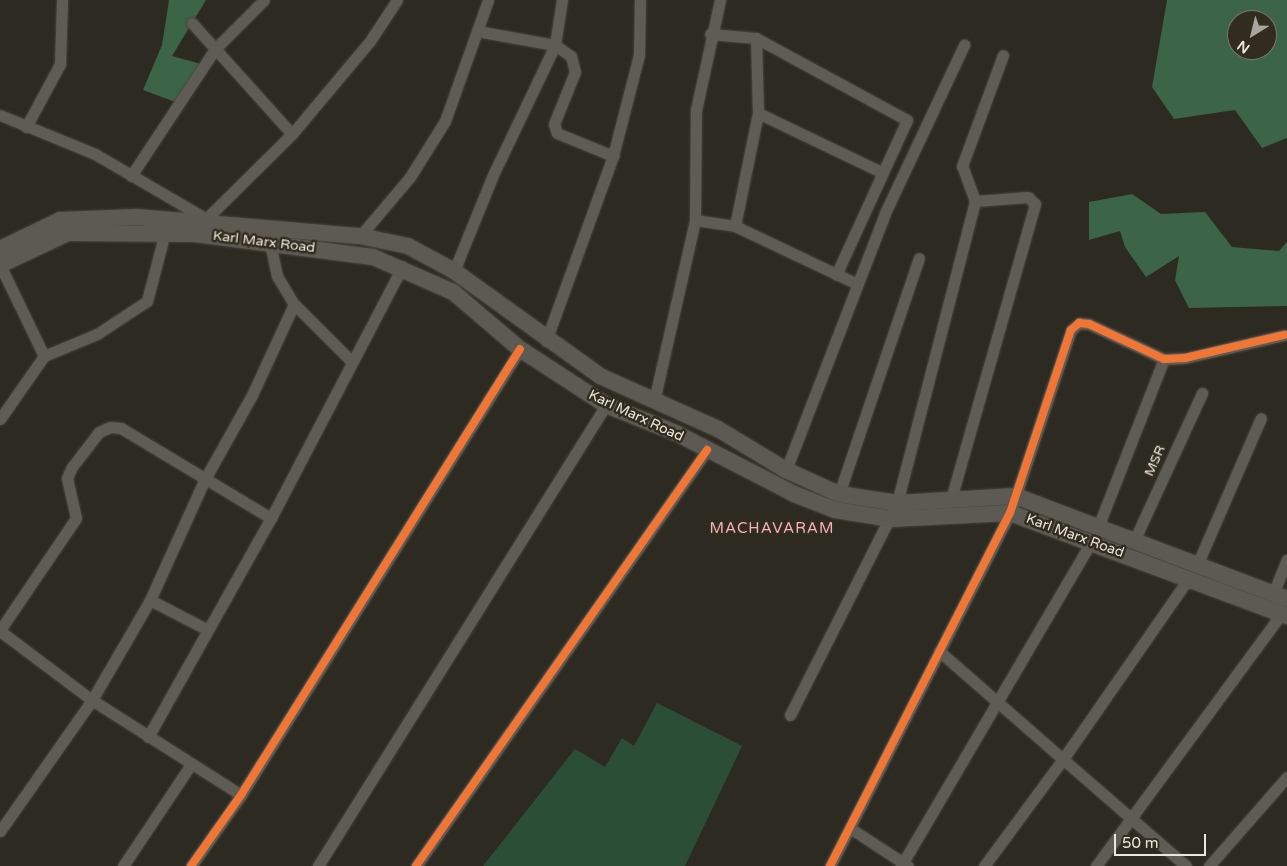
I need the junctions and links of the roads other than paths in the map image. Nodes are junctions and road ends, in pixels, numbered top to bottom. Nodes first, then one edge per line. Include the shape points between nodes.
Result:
1 (62, 0) edge
2 (264, 0) edge
3 (397, 0) edge
4 (488, 0) edge
5 (562, 0) edge
6 (640, 0) edge
7 (720, 0) edge
8 (192, 23) dead end
9 (477, 31) junction
10 (710, 34) junction
11 (756, 38) junction
12 (964, 45) dead end
13 (555, 46) junction
14 (215, 49) junction
15 (1003, 55) dead end
16 (758, 113) junction
17 (0, 115) edge
18 (26, 127) junction
19 (292, 134) junction
20 (613, 156) junction
21 (881, 172) junction
22 (131, 176) junction
23 (975, 201) junction
24 (695, 220) junction
25 (214, 222) junction
26 (735, 226) junction
27 (164, 236) junction
28 (360, 236) junction
29 (234, 239) junction
30 (270, 243) junction
31 (0, 249) edge
32 (919, 258) dead end
33 (0, 265) edge
34 (402, 266) junction
35 (454, 271) junction
36 (836, 275) junction
37 (857, 284) junction
38 (294, 304) junction
39 (1284, 335) dead end
40 (546, 341) junction
41 (520, 349) junction
42 (44, 356) junction
43 (1164, 359) junction
44 (352, 362) junction
45 (1202, 393) dead end
46 (654, 401) junction
47 (606, 405) junction
48 (1262, 418) dead end
49 (0, 419) edge
50 (708, 450) junction
51 (786, 470) junction
52 (205, 479) junction
53 (839, 494) junction
54 (1016, 496) junction
55 (951, 499) junction
56 (897, 503) junction
57 (1010, 513) junction
58 (272, 518) junction
59 (891, 519) junction
60 (1094, 534) junction
61 (1134, 541) junction
62 (1287, 560) edge
63 (1193, 572) junction
64 (150, 600) junction
65 (1282, 605) edge
66 (0, 630) edge
67 (208, 630) junction
68 (939, 651) junction
69 (92, 700) junction
70 (998, 702) junction
71 (790, 715) dead end
72 (148, 737) junction
73 (1063, 759) junction
74 (190, 766) junction
75 (1287, 777) edge
76 (241, 796) junction
77 (1133, 820) junction
78 (850, 828) junction
79 (0, 831) edge
80 (904, 865) edge
81 (123, 866) edge
82 (191, 866) edge
83 (318, 866) edge
84 (416, 866) edge
85 (830, 866) edge
86 (984, 866) edge
87 (1096, 866) edge
88 (1186, 866) edge
89 (1209, 866) edge

1 - 18 street via 60,64
2 - 14 street
3 - 19 street via 370,41
4 - 9 street
5 - 13 street
6 - 20 street via 639,55
7 - 10 street
8 - 14 street
9 - 13 street
9 - 28 street via 445,121 410,177
10 - 11 street
10 - 24 street via 696,110
11 - 16 street
11 - 21 street via 907,120
12 - 37 street
13 - 20 street via 575,63 554,124 557,133
13 - 35 street via 493,175
14 - 19 street
14 - 22 street
15 - 23 street via 962,166
16 - 21 street
16 - 26 street
17 - 18 street
18 - 22 street via 95,154
19 - 25 street
20 - 40 street
21 - 36 street
22 - 25 street
23 - 55 street via 1028,197 1035,204
23 - 56 street
24 - 26 street
24 - 46 street
25 - 28 main road, Karl Marx Road
25 - 29 street
25 - 31 main road, Karl Marx Road via 137,217 60,220
26 - 36 street
27 - 29 main road, Karl Marx Road via 195,234
27 - 33 main road, Karl Marx Road via 68,233
27 - 42 street via 147,301 97,334
28 - 35 main road, Karl Marx Road via 408,246
29 - 30 main road, Karl Marx Road
30 - 34 main road, Karl Marx Road via 373,257
30 - 38 street via 277,276
32 - 53 street
33 - 42 street
34 - 41 main road, Karl Marx Road via 452,292
34 - 44 street
35 - 40 main road, Karl Marx Road
36 - 37 street
37 - 51 street
38 - 44 street
38 - 52 street via 252,395
39 - 43 street via 1185,358
40 - 46 main road, Karl Marx Road via 600,376
41 - 47 main road, Karl Marx Road
41 - 76 street
42 - 49 street
43 - 54 street via 1089,324 1079,323 1071,330
43 - 60 street
44 - 58 street
45 - 61 street, MSR
46 - 51 main road, Karl Marx Road via 718,429
47 - 50 main road, Karl Marx Road
47 - 83 street
48 - 63 street
50 - 59 main road, Karl Marx Road via 835,510
50 - 84 street
51 - 53 main road, Karl Marx Road
52 - 58 street
52 - 64 street
52 - 66 street via 121,428 100,432 67,478 76,518
53 - 56 main road, Karl Marx Road
54 - 55 main road, Karl Marx Road
54 - 57 street
54 - 60 main road, Karl Marx Road
55 - 56 main road, Karl Marx Road
56 - 59 street
57 - 59 main road, Karl Marx Road
57 - 60 main road, Karl Marx Road
57 - 68 street
58 - 67 street
59 - 71 street
60 - 61 main road, Karl Marx Road
60 - 63 main road, Karl Marx Road
60 - 70 street
61 - 63 main road, Karl Marx Road
62 - 65 street
63 - 65 main road, Karl Marx Road
63 - 73 street
64 - 67 street
64 - 69 street
65 - 77 street
66 - 69 street
67 - 72 street
68 - 70 street
68 - 78 street
69 - 72 street
69 - 79 street
70 - 73 street
70 - 80 street
72 - 74 street
73 - 77 street
73 - 86 street
74 - 76 street
74 - 81 street
75 - 89 street
76 - 82 street
77 - 87 street
77 - 88 street
78 - 80 street
78 - 85 street

